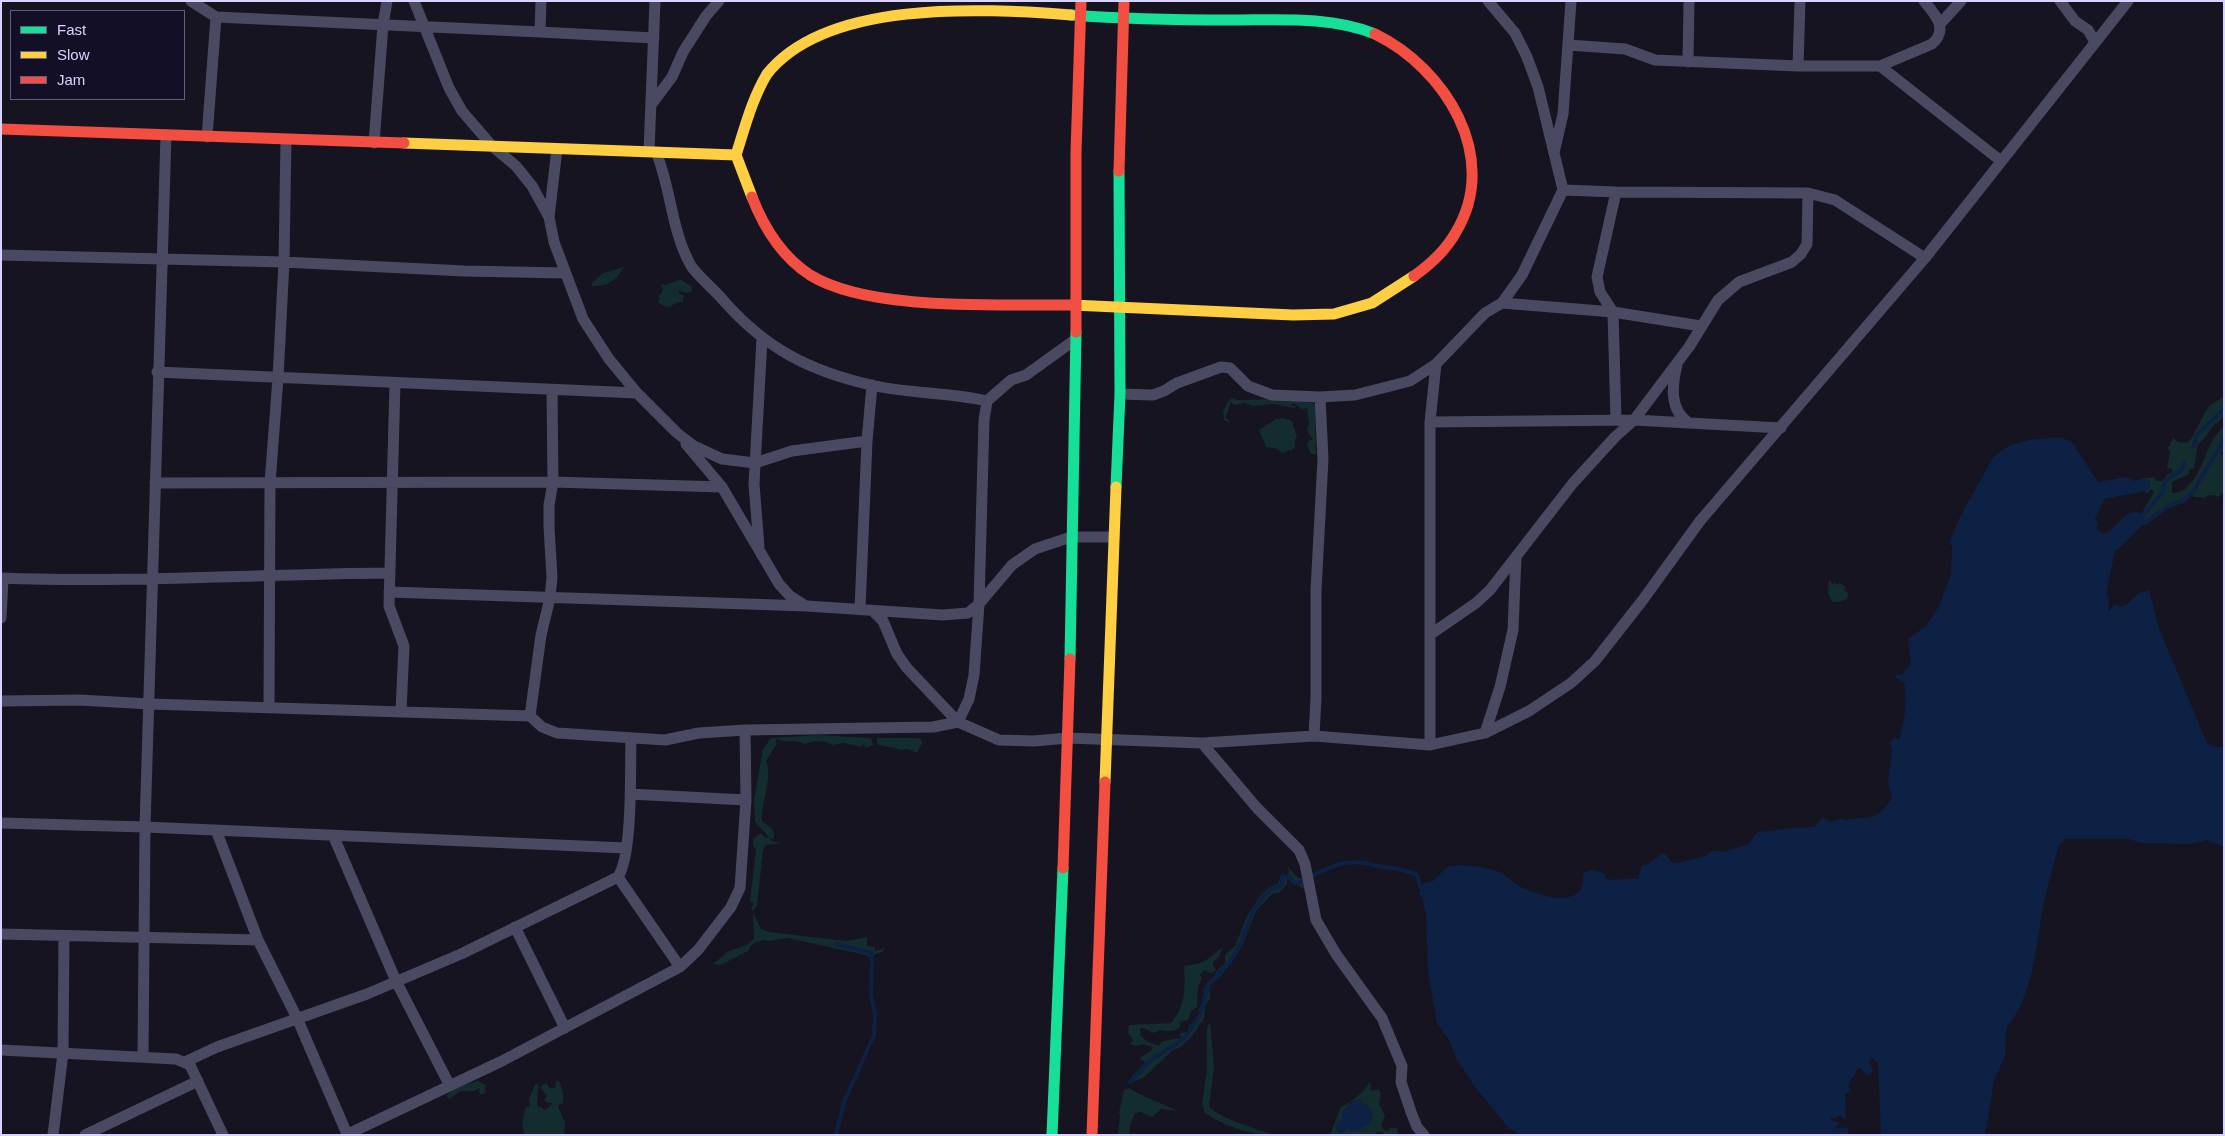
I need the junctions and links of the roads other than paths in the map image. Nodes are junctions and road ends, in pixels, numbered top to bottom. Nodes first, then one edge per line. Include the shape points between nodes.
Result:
1 (191, 1) edge
2 (388, 1) edge
3 (414, 1) edge
4 (541, 1) edge
5 (655, 1) edge
6 (719, 1) edge
7 (1081, 1) edge
8 (1124, 1) edge
9 (1488, 1) edge
10 (1571, 1) edge
11 (1689, 1) edge
12 (1800, 1) edge
13 (1924, 1) edge
14 (1961, 1) edge
15 (2060, 1) edge
16 (2128, 1) edge
17 (1081, 15) junction
18 (216, 18) junction
19 (1123, 18) junction
20 (1940, 24) junction
21 (383, 25) junction
22 (425, 27) junction
23 (540, 32) junction
24 (654, 38) junction
25 (2095, 42) junction
26 (1568, 45) junction
27 (1688, 62) junction
28 (1798, 66) junction
29 (1880, 66) junction
30 (651, 105) junction
31 (1, 129) edge
32 (166, 135) junction
33 (208, 137) junction
34 (286, 140) junction
35 (374, 143) junction
36 (492, 146) junction
37 (557, 148) junction
38 (653, 152) junction
39 (736, 154) junction
40 (1553, 158) junction
41 (2001, 161) junction
42 (1563, 190) junction
43 (1616, 192) junction
44 (1808, 193) junction
45 (549, 217) junction
46 (1, 256) edge
47 (1925, 258) junction
48 (160, 260) junction
49 (284, 262) junction
50 (565, 273) junction
51 (1502, 302) junction
52 (1077, 305) junction
53 (1120, 306) junction
54 (1613, 312) junction
55 (1701, 326) junction
56 (762, 339) junction
57 (1076, 339) junction
58 (1677, 362) junction
59 (1436, 364) junction
60 (157, 372) junction
61 (278, 378) junction
62 (395, 383) junction
63 (872, 385) junction
64 (552, 390) junction
65 (637, 393) junction
66 (1120, 394) junction
67 (1320, 397) junction
68 (988, 401) junction
69 (1616, 420) junction
70 (1634, 420) junction
71 (1430, 422) junction
72 (1689, 423) junction
73 (1781, 428) junction
74 (677, 433) junction
75 (867, 441) junction
76 (755, 463) junction
77 (391, 482) junction
78 (553, 482) junction
79 (155, 483) junction
80 (270, 484) junction
81 (722, 487) junction
82 (1071, 537) junction
83 (1114, 537) junction
84 (760, 552) junction
85 (1516, 557) junction
86 (389, 573) junction
87 (268, 574) junction
88 (2, 579) edge
89 (152, 579) junction
90 (389, 592) junction
91 (550, 598) junction
92 (979, 604) junction
93 (807, 606) junction
94 (860, 609) junction
95 (872, 610) junction
96 (1, 618) edge
97 (1431, 634) junction
98 (1, 701) edge
99 (150, 704) junction
100 (269, 707) junction
101 (402, 711) junction
102 (530, 716) junction
103 (958, 722) junction
104 (745, 730) junction
105 (1485, 733) junction
106 (1314, 736) junction
107 (1068, 738) junction
108 (631, 739) junction
109 (1107, 739) junction
110 (1202, 743) junction
111 (1430, 745) junction
112 (630, 794) junction
113 (746, 800) junction
114 (1, 824) edge
115 (144, 827) junction
116 (216, 830) junction
117 (333, 835) junction
118 (626, 848) junction
119 (618, 877) junction
120 (515, 928) junction
121 (1, 934) edge
122 (64, 936) junction
123 (143, 938) junction
124 (258, 940) junction
125 (680, 967) junction
126 (396, 981) junction
127 (297, 1018) junction
128 (565, 1028) junction
129 (1, 1050) edge
130 (63, 1053) junction
131 (143, 1057) junction
132 (185, 1062) junction
133 (198, 1081) junction
134 (449, 1084) junction
135 (53, 1135) edge
136 (85, 1135) edge
137 (223, 1135) edge
138 (346, 1135) edge
139 (1052, 1135) edge
140 (1092, 1135) edge
141 (1424, 1135) edge

1 - 18 street
2 - 21 street
3 - 22 street
4 - 23 street
5 - 24 street
6 - 30 street via 706,16 683,52 672,77
7 - 17 street
8 - 19 street
9 - 40 street via 1515,33 1527,57 1538,87
10 - 26 street
11 - 27 street
12 - 28 street
13 - 20 street
14 - 20 street
15 - 25 street
16 - 25 street
17 - 19 street
17 - 39 street via 971,7 887,7 856,13 810,33 783,53 761,82
17 - 52 street via 1076,152
18 - 21 street
18 - 33 street
19 - 53 street via 1119,156
19 - 53 street via 1306,21 1370,30 1394,42 1429,73 1456,111 1470,143 1472,157 1471,195 1464,219 1447,247 1432,264 1390,294 1362,308 1336,313 1292,314
20 - 29 street via 1938,39 1932,44
21 - 22 street
21 - 35 street
22 - 23 street
22 - 36 street via 462,112
23 - 24 street
24 - 30 street
25 - 41 street
26 - 27 street via 1617,48 1655,60
26 - 40 street via 1563,114
27 - 28 street
28 - 29 street
29 - 41 street
30 - 38 street
31 - 32 street
32 - 33 street
32 - 48 street
33 - 34 street
34 - 35 street
34 - 49 street
35 - 36 street
36 - 37 street
36 - 45 street via 516,166 532,186
37 - 38 street
37 - 45 street
38 - 39 street
38 - 56 street via 666,184 680,244 691,266 741,321
39 - 52 street via 775,245 812,276 825,282 853,292 896,299
40 - 42 street
41 - 47 street
42 - 43 street
42 - 51 street via 1522,275
43 - 44 street
43 - 54 street via 1597,277 1600,292
44 - 47 street via 1835,200
44 - 55 street via 1807,244 1801,254 1792,262 1739,282 1718,300
45 - 50 street
46 - 48 street
47 - 73 street
48 - 49 street
48 - 60 street
49 - 50 street
49 - 61 street
50 - 65 street via 583,319 609,359
51 - 54 street
51 - 59 street via 1486,313
52 - 53 street
52 - 57 street
53 - 66 street
54 - 55 street
54 - 69 street
55 - 58 street
56 - 63 street via 817,370
56 - 76 street
57 - 68 street via 1026,375 1011,380
57 - 82 street
58 - 70 street
58 - 72 street via 1675,406
59 - 67 street via 1410,381 1394,386 1355,395
59 - 71 street
60 - 61 street
60 - 79 street
61 - 62 street
61 - 80 street
62 - 64 street
62 - 77 street
63 - 68 street
63 - 75 street
64 - 65 street
64 - 78 street
65 - 74 street
66 - 67 street via 1153,395 1221,367 1230,368 1256,391
66 - 83 street
67 - 106 street via 1323,459 1316,590
68 - 92 street via 984,420
69 - 70 street
69 - 71 street
70 - 72 street
70 - 85 street via 1573,483
71 - 97 street
72 - 73 street
73 - 105 street via 1700,521 1595,661 1571,683 1529,711
74 - 76 street via 694,446 722,459
74 - 81 street
75 - 76 street via 792,451
75 - 94 street
76 - 84 street
77 - 78 street
77 - 80 street
77 - 86 street
78 - 81 street
78 - 91 street via 549,505
79 - 80 street
79 - 89 street
80 - 87 street
81 - 84 street
82 - 83 street
82 - 92 street via 1035,549 1012,564
82 - 107 street
83 - 109 street
84 - 93 street via 779,584 790,596
85 - 97 street via 1476,604
85 - 105 street via 1513,630
86 - 87 street
86 - 90 street
87 - 89 street
87 - 100 street
88 - 89 street
88 - 96 street
89 - 99 street
90 - 91 street
90 - 101 street via 389,606 404,646
91 - 93 street
91 - 102 street via 541,635
92 - 95 street via 968,613 943,615
92 - 103 street via 972,689
93 - 94 street
94 - 95 street
95 - 103 street via 883,621 897,654 907,668
97 - 111 street
98 - 99 street via 79,700
99 - 100 street
99 - 115 street
100 - 101 street
101 - 102 street
102 - 108 street via 542,727 557,733
103 - 104 street via 933,727
103 - 107 street via 999,740
104 - 108 street via 699,733 665,740
104 - 113 street
105 - 111 street
106 - 110 street
106 - 111 street
107 - 109 street
107 - 139 street
108 - 112 street
109 - 110 street
109 - 140 street
110 - 141 street via 1257,808 1299,850 1305,864 1316,920 1382,1018 1402,1066 1401,1082 1410,1112
112 - 113 street
112 - 118 street
113 - 125 street via 740,888 731,907 698,950
114 - 115 street
115 - 116 street
115 - 123 street
116 - 117 street
116 - 124 street
117 - 118 street
117 - 126 street
118 - 119 street
119 - 120 street
119 - 125 street
120 - 126 street
120 - 128 street
121 - 122 street
122 - 123 street
122 - 130 street
123 - 124 street
123 - 131 street
124 - 127 street
125 - 128 street
126 - 127 street
126 - 134 street
127 - 132 street
127 - 138 street
128 - 134 street
129 - 130 street
130 - 131 street
130 - 135 street
131 - 132 street
132 - 133 street
133 - 136 street
133 - 137 street
134 - 138 street

